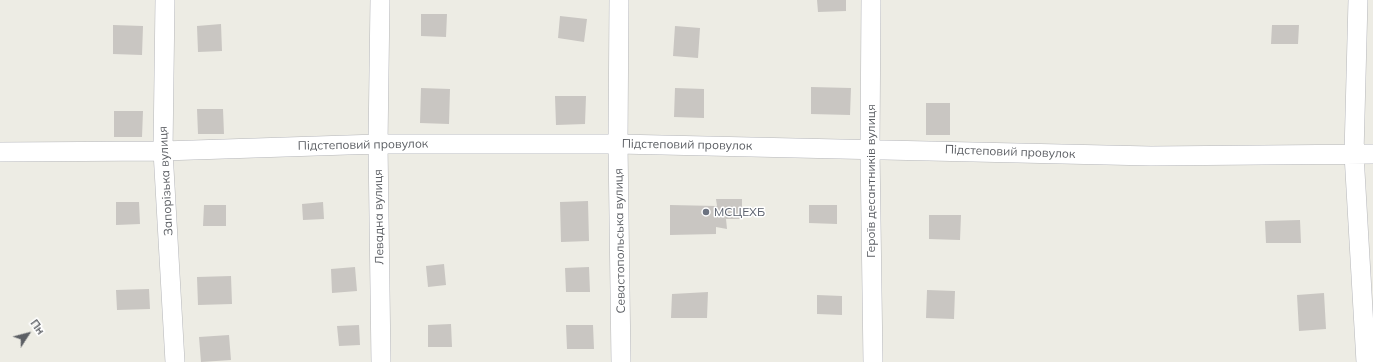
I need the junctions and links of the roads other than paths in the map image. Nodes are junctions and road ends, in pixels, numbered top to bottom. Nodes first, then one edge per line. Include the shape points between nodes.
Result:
1 (165, 0) edge
2 (380, 0) edge
3 (619, 0) edge
4 (872, 0) edge
5 (1358, 0) edge
6 (378, 144) junction
7 (618, 144) junction
8 (870, 149) junction
9 (163, 151) junction
10 (0, 152) edge
11 (1354, 154) junction
12 (1373, 154) edge
13 (175, 362) edge
14 (381, 362) edge
15 (622, 362) edge
16 (873, 362) edge
17 (1366, 362) edge

1 - 9 street, Запорізька вулиця
2 - 6 street, Левадна вулиця
3 - 7 street, Севастопольська вулиця
4 - 8 street, Героїв десантників вулиця
5 - 11 street
6 - 7 street, Підстеповий провулок
6 - 9 street, Підстеповий провулок
6 - 14 street, Левадна вулиця
7 - 8 street, Підстеповий провулок
7 - 15 street, Севастопольська вулиця
8 - 11 street, Підстеповий провулок via 1151,156
8 - 16 street, Героїв десантників вулиця
9 - 10 street, Підстеповий провулок
9 - 13 street, Запорізька вулиця
11 - 12 street, Підстеповий провулок
11 - 17 street

